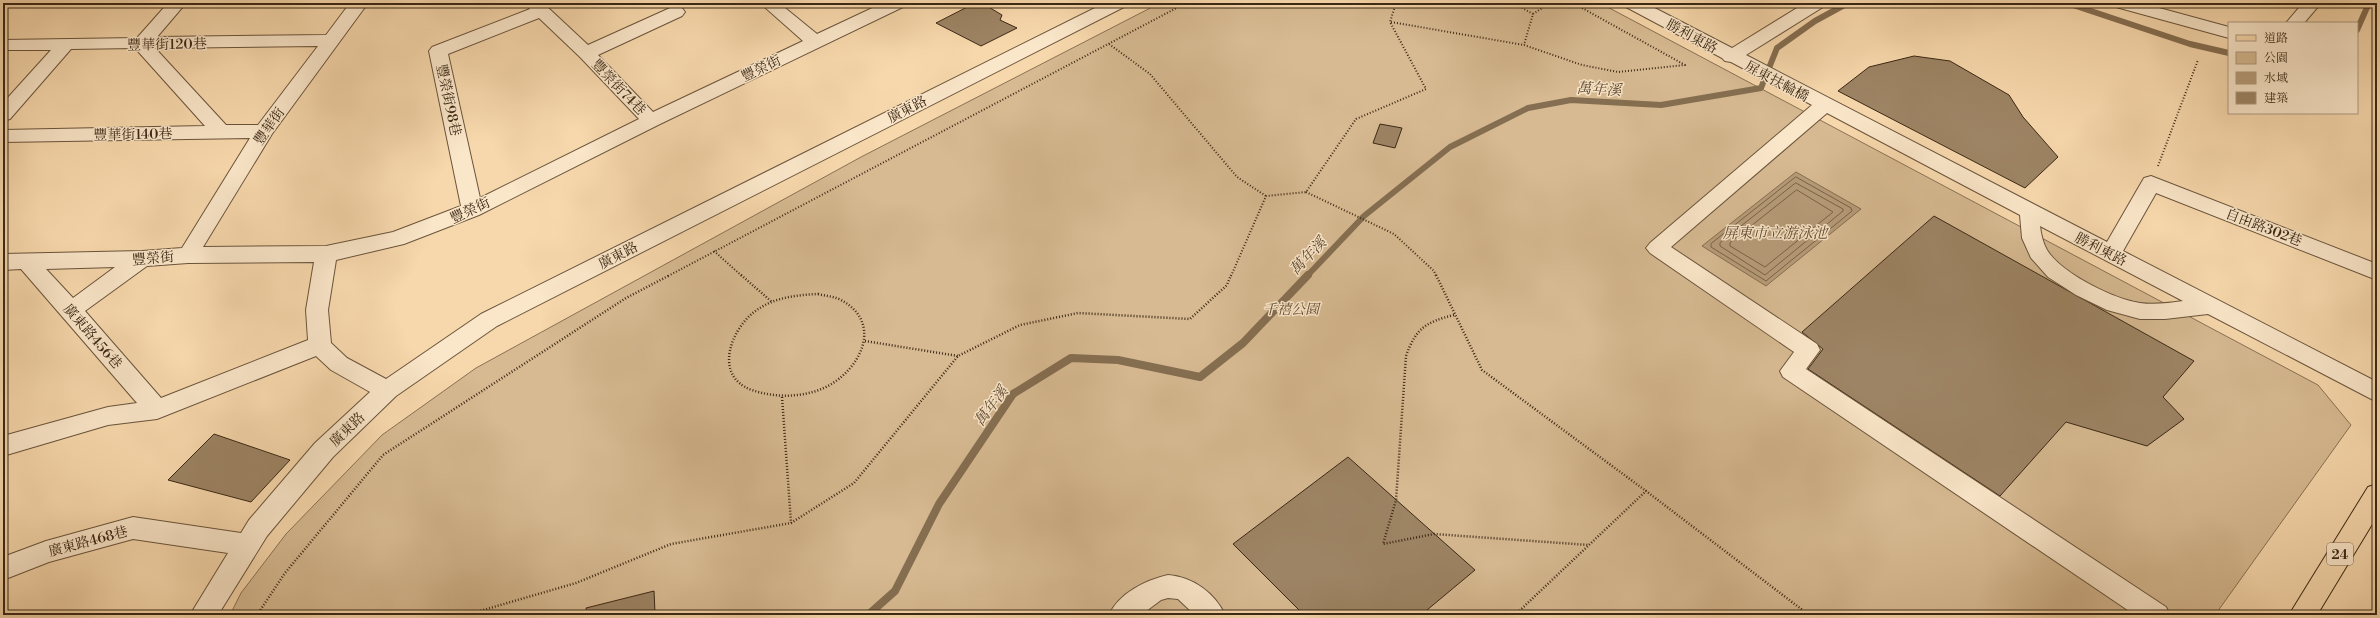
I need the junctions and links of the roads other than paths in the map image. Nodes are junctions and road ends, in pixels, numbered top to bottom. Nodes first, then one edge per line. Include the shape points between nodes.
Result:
1 (177, 3) edge
2 (359, 3) edge
3 (768, 3) edge
4 (897, 3) edge
5 (1118, 3) edge
6 (1632, 3) edge
7 (1817, 3) edge
8 (2122, 3) edge
9 (2312, 3) edge
10 (537, 7) edge
11 (676, 12) dead end
12 (2296, 22) edge
13 (2228, 33) edge
14 (332, 40) junction
15 (815, 42) junction
16 (66, 44) junction
17 (140, 44) junction
18 (3, 45) edge
19 (586, 52) junction
20 (1731, 57) junction
21 (1824, 105) junction
22 (3, 115) edge
23 (651, 120) junction
24 (264, 131) junction
25 (221, 132) junction
26 (3, 136) edge
27 (472, 210) junction
28 (2030, 212) junction
29 (326, 254) junction
30 (2111, 254) junction
31 (188, 255) junction
32 (142, 259) junction
33 (4, 262) edge
34 (28, 263) junction
35 (2377, 272) edge
36 (2210, 306) junction
37 (71, 310) junction
38 (320, 345) junction
39 (388, 390) junction
40 (2377, 393) edge
41 (157, 410) junction
42 (3, 446) edge
43 (2377, 494) edge
44 (247, 545) junction
45 (3, 569) edge
46 (203, 615) edge
47 (1122, 615) edge
48 (1212, 615) edge
49 (2157, 615) edge
50 (2302, 615) edge

1 - 17 street
2 - 14 street, 豐華街
3 - 15 street
4 - 15 street, 豐榮街
5 - 39 street, 廣東路 via 489,320
6 - 20 street, 勝利東路
7 - 20 street
8 - 13 street
9 - 12 street
10 - 19 street, 豐榮街74巷
10 - 27 street, 豐榮街98巷 via 438,51
11 - 19 street, 豐榮街74巷
14 - 17 street, 豐華街120巷
14 - 24 street, 豐華街
15 - 23 street, 豐榮街
16 - 17 street, 豐華街120巷
16 - 18 street, 豐華街120巷
16 - 22 street
17 - 25 street
19 - 23 street, 豐榮街74巷
20 - 21 street, 屏東扶輪橋
21 - 28 street, 勝利東路
21 - 49 street via 1657,248 1809,350 1791,371
23 - 27 street, 豐榮街
24 - 25 street, 豐華街140巷
24 - 31 street, 豐華街
25 - 26 street, 豐華街140巷
27 - 29 street, 豐榮街 via 397,239
28 - 30 street, 勝利東路
28 - 36 street via 2029,231 2039,254 2061,277 2105,300 2140,311
29 - 31 street, 豐榮街
29 - 38 street via 317,308
30 - 35 street, 自由路302巷 via 2151,183
30 - 36 street, 勝利東路
31 - 32 street, 豐榮街
32 - 34 street, 豐榮街
32 - 37 street
33 - 34 street, 豐榮街
34 - 37 street, 廣東路456巷
36 - 40 street, 勝利東路
37 - 41 street, 廣東路456巷
38 - 39 street via 360,378
38 - 41 street
39 - 44 street, 廣東路 via 324,450 258,528
41 - 42 street via 108,416
43 - 50 main road, 24
44 - 45 street, 廣東路468巷 via 133,528 46,552
44 - 46 street, 廣東路
47 - 48 street via 1151,590 1168,587 1187,591

